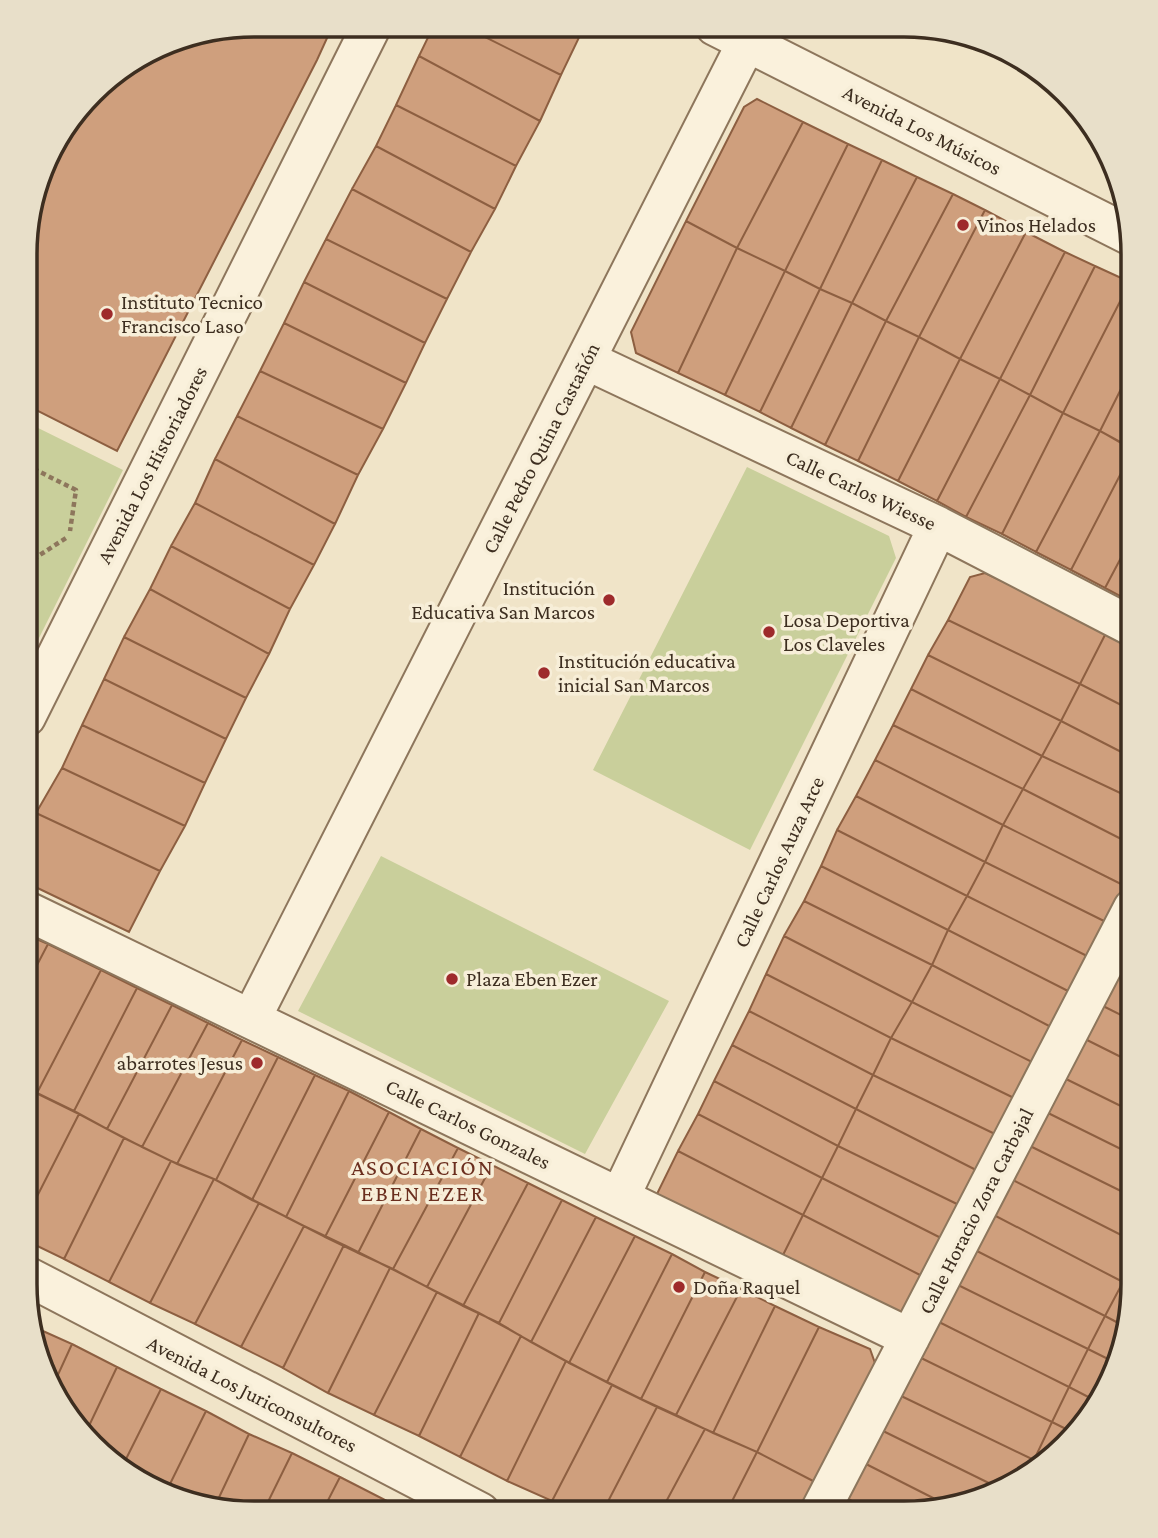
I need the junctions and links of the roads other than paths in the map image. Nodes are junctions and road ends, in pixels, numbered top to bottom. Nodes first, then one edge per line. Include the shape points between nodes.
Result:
1 (366, 37) edge
2 (736, 37) edge
3 (750, 37) edge
4 (1119, 230) edge
5 (586, 360) junction
6 (938, 526) junction
7 (1121, 621) edge
8 (37, 695) edge
9 (37, 916) edge
10 (1121, 931) edge
11 (251, 1019) junction
12 (620, 1198) junction
13 (37, 1282) edge
14 (910, 1338) junction
15 (459, 1501) edge
16 (825, 1501) edge

1 - 8 street, Avenida Los Historiadores
2 - 5 street, Calle Pedro Quina Castañón
3 - 4 street, Avenida Los Músicos
5 - 6 street, Calle Carlos Wiesse
5 - 11 street, Calle Pedro Quina Castañón
6 - 7 street, Calle Carlos Wiesse
6 - 12 street, Calle Carlos Auza Arce
9 - 11 street, Calle Carlos Gonzales
10 - 14 street, Calle Horacio Zora Carbajal
11 - 12 street, Calle Carlos Gonzales
12 - 14 street, Calle Carlos Gonzales
13 - 15 street, Avenida Los Juriconsultores
14 - 16 street, Calle Horacio Zora Carbajal

